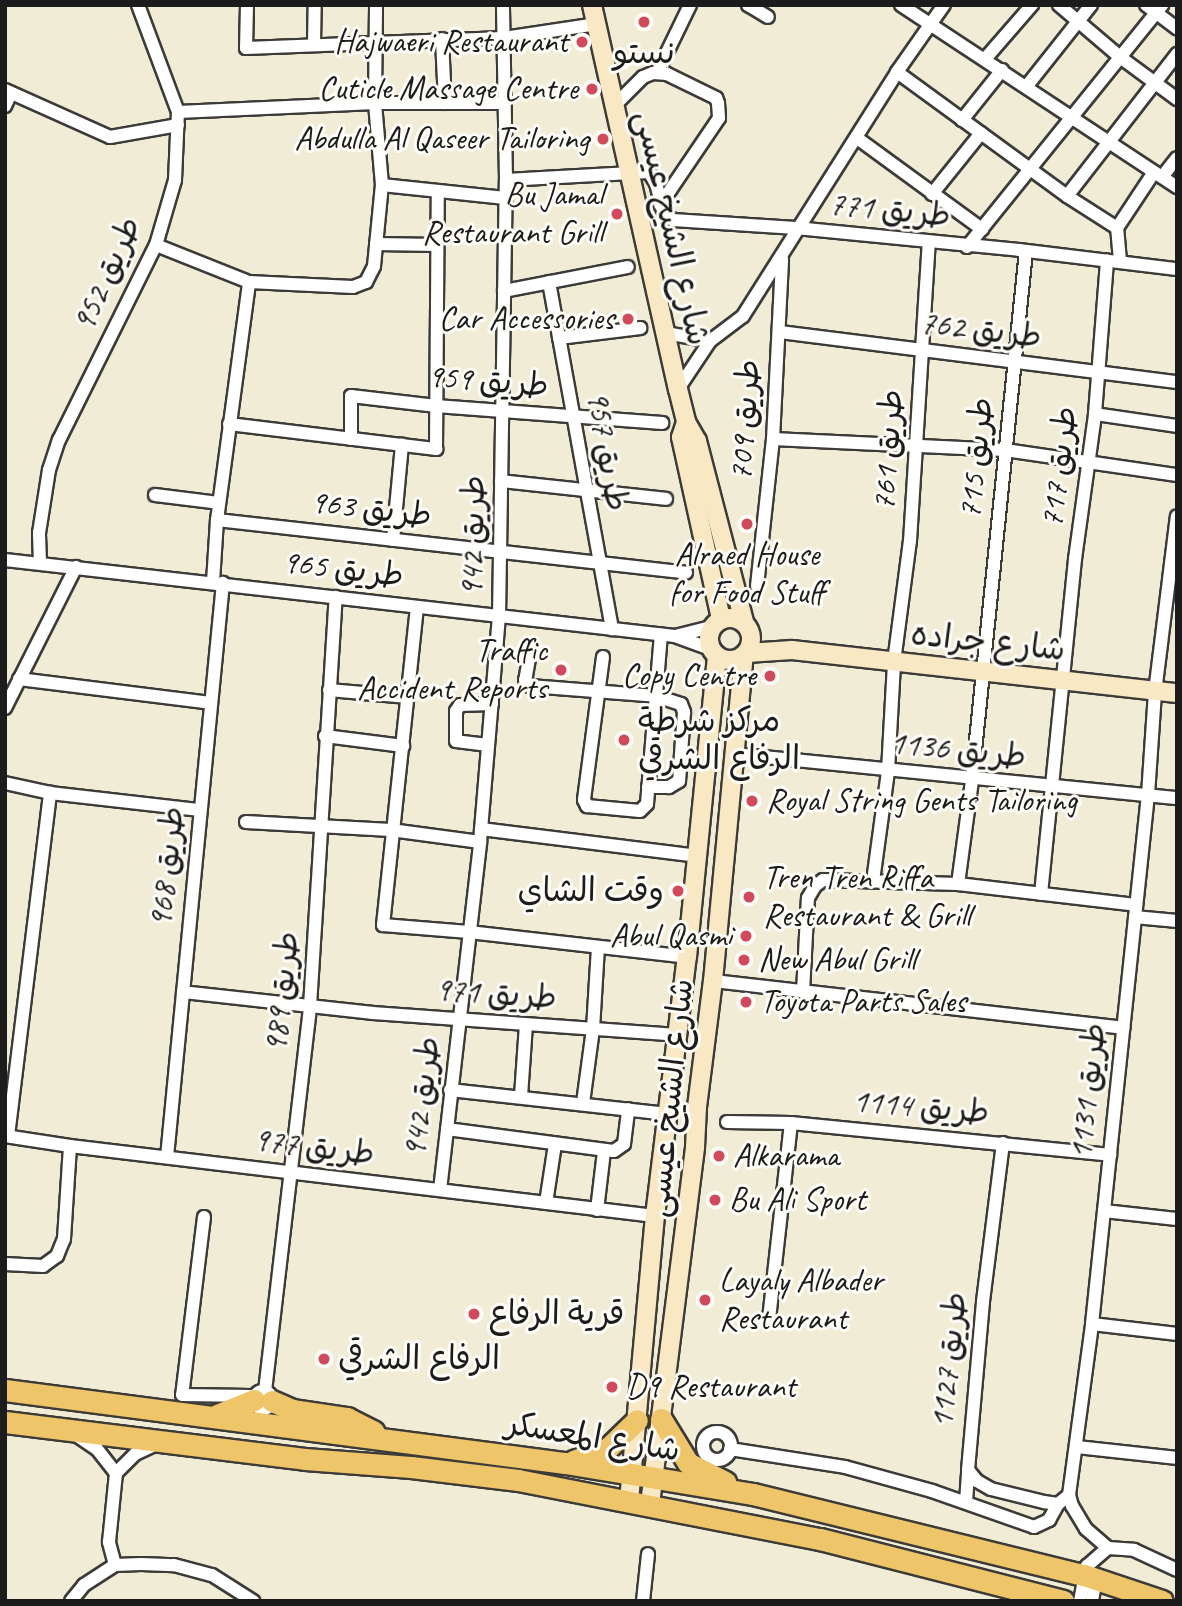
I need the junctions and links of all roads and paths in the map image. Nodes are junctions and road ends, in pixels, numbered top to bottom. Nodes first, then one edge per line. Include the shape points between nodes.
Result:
1 (138, 5) edge
2 (247, 5) edge
3 (315, 5) edge
4 (376, 5) edge
5 (503, 5) edge
6 (592, 5) edge
7 (690, 5) edge
8 (748, 5) edge
9 (901, 5) edge
10 (944, 5) edge
11 (1032, 5) edge
12 (1059, 5) edge
13 (1091, 5) edge
14 (1155, 8) edge
15 (768, 17) dead end
16 (1079, 21) junction
17 (931, 23) junction
18 (597, 24) junction
19 (1177, 28) edge
20 (504, 38) junction
21 (442, 40) junction
22 (378, 41) junction
23 (314, 44) junction
24 (1177, 54) edge
25 (1120, 57) junction
26 (985, 59) junction
27 (1002, 71) junction
28 (897, 72) junction
29 (657, 73) junction
30 (1155, 83) junction
31 (1026, 87) junction
32 (8, 91) edge
33 (1177, 99) edge
34 (376, 103) junction
35 (445, 103) junction
36 (505, 103) junction
37 (5, 106) edge
38 (614, 106) junction
39 (1072, 117) junction
40 (178, 118) junction
41 (962, 120) junction
42 (981, 133) junction
43 (857, 138) junction
44 (1108, 139) junction
45 (1177, 158) edge
46 (1030, 169) junction
47 (1158, 174) junction
48 (506, 180) junction
49 (632, 181) junction
50 (382, 185) junction
51 (1177, 187) edge
52 (438, 192) junction
53 (932, 194) junction
54 (1067, 196) junction
55 (505, 198) junction
56 (660, 205) junction
57 (796, 228) junction
58 (1117, 228) junction
59 (982, 229) junction
60 (929, 242) junction
61 (376, 244) junction
62 (156, 245) junction
63 (437, 245) junction
64 (967, 247) junction
65 (1026, 251) junction
66 (782, 257) junction
67 (1113, 261) junction
68 (628, 267) dead end
69 (1177, 269) edge
70 (249, 282) junction
71 (549, 282) junction
72 (504, 291) junction
73 (640, 328) dead end
74 (780, 332) junction
75 (666, 333) junction
76 (559, 338) junction
77 (710, 341) junction
78 (924, 351) junction
79 (1015, 361) junction
80 (1098, 373) junction
81 (1177, 382) edge
82 (678, 389) junction
83 (436, 406) junction
84 (502, 411) junction
85 (1095, 414) junction
86 (573, 417) junction
87 (686, 422) junction
88 (662, 423) dead end
89 (229, 424) junction
90 (1177, 426) edge
91 (351, 439) junction
92 (773, 439) junction
93 (402, 444) junction
94 (917, 445) junction
95 (1005, 450) junction
96 (1088, 462) junction
97 (1177, 475) edge
98 (501, 481) junction
99 (586, 490) junction
100 (155, 495) dead end
101 (666, 499) dead end
102 (219, 503) junction
103 (1177, 516) edge
104 (217, 520) junction
105 (393, 540) junction
106 (498, 552) junction
107 (5, 560) edge
108 (40, 564) junction
109 (599, 564) junction
110 (76, 567) junction
111 (686, 573) dead end
112 (218, 582) junction
113 (757, 586) dead end
114 (336, 597) junction
115 (417, 607) junction
116 (499, 617) junction
117 (717, 623) junction
118 (748, 628) junction
119 (612, 629) junction
120 (661, 635) junction
121 (675, 636) junction
122 (792, 650) junction
123 (714, 652) junction
124 (530, 653) dead end
125 (745, 654) junction
126 (603, 657) dead end
127 (894, 662) junction
128 (981, 671) junction
129 (19, 679) junction
130 (1062, 680) junction
131 (329, 690) junction
132 (598, 691) junction
133 (1155, 692) junction
134 (1177, 694) edge
135 (656, 696) junction
136 (408, 697) junction
137 (211, 704) junction
138 (492, 704) junction
139 (5, 708) edge
140 (325, 736) junction
141 (488, 745) junction
142 (403, 746) junction
143 (734, 754) junction
144 (888, 771) junction
145 (972, 780) junction
146 (5, 783) edge
147 (648, 787) junction
148 (1051, 788) junction
149 (50, 793) junction
150 (1147, 795) junction
151 (1177, 799) edge
152 (200, 810) junction
153 (246, 822) dead end
154 (319, 826) junction
155 (481, 829) junction
156 (391, 830) junction
157 (480, 842) junction
158 (698, 856) junction
159 (873, 881) junction
160 (958, 884) junction
161 (1041, 894) junction
162 (1135, 911) junction
163 (1177, 921) edge
164 (469, 932) junction
165 (598, 947) junction
166 (687, 957) junction
167 (713, 981) junction
168 (183, 992) junction
169 (803, 992) junction
170 (310, 1006) junction
171 (459, 1019) junction
172 (526, 1024) junction
173 (1122, 1028) junction
174 (593, 1029) junction
175 (678, 1035) junction
176 (450, 1090) junction
177 (520, 1096) junction
178 (583, 1103) junction
179 (628, 1109) junction
180 (668, 1114) junction
181 (727, 1122) dead end
182 (791, 1123) junction
183 (447, 1129) junction
184 (7, 1136) edge
185 (1003, 1143) junction
186 (555, 1144) junction
187 (70, 1146) junction
188 (604, 1151) junction
189 (1110, 1155) junction
190 (167, 1157) junction
191 (290, 1171) junction
192 (440, 1190) junction
193 (546, 1203) junction
194 (597, 1210) junction
195 (1104, 1211) junction
196 (655, 1216) junction
197 (204, 1217) dead end
198 (1177, 1219) edge
199 (5, 1264) edge
200 (769, 1319) dead end
201 (1092, 1324) junction
202 (1177, 1334) edge
203 (5, 1390) edge
204 (261, 1397) junction
205 (215, 1416) junction
206 (661, 1419) junction
207 (637, 1420) junction
208 (5, 1422) edge
209 (68, 1429) junction
210 (384, 1440) junction
211 (165, 1441) junction
212 (1077, 1447) junction
213 (730, 1449) dead end
214 (1177, 1458) edge
215 (565, 1463) junction
216 (968, 1471) junction
217 (116, 1473) junction
218 (631, 1474) junction
219 (653, 1478) junction
220 (753, 1494) junction
221 (1069, 1495) junction
222 (640, 1502) junction
223 (965, 1502) junction
224 (1058, 1504) junction
225 (1108, 1548) junction
226 (649, 1554) dead end
227 (115, 1565) junction
228 (1177, 1570) edge
229 (1090, 1577) junction
230 (1010, 1585) junction
231 (71, 1601) edge
232 (253, 1601) edge
233 (643, 1601) edge
234 (1026, 1601) edge
235 (1063, 1601) edge
236 (1080, 1601) edge
237 (1092, 1601) edge
238 (1161, 1601) edge

1 - 40 street, طريق 952
2 - 23 street via 246,48
3 - 23 street
4 - 22 street
5 - 20 street, طريق 942
6 - 18 street, شارع الشيخ عيسى
7 - 29 street
8 - 15 street
9 - 17 street
10 - 17 street, طريق 709
11 - 26 street
12 - 16 street
13 - 16 street
14 - 19 street
14 - 25 street
16 - 25 street
16 - 31 street
17 - 26 street
17 - 28 street, طريق 709
18 - 20 street
18 - 38 street, شارع الشيخ عيسى
20 - 21 street
20 - 36 street, طريق 942
21 - 22 street
21 - 35 street
22 - 23 street
22 - 34 street
24 - 30 street
25 - 30 street
25 - 39 street
26 - 27 street
27 - 31 street
27 - 41 street
28 - 41 street
28 - 43 street, طريق 709
29 - 38 street via 643,78
29 - 56 street via 716,98 719,108 719,118
30 - 33 street
30 - 44 street
31 - 39 street
32 - 37 street
32 - 40 street via 110,137
34 - 35 street
34 - 40 street
34 - 50 street
35 - 36 street
36 - 48 street, طريق 942
38 - 49 street, شارع الشيخ عيسى
39 - 44 street
39 - 46 street
40 - 62 street, طريق 952 via 175,180
41 - 42 street
42 - 46 street
42 - 53 street
43 - 53 street, طريق 771
43 - 57 street, طريق 709
44 - 47 street
44 - 54 street
45 - 47 street
46 - 54 street
46 - 59 street
47 - 51 street
47 - 58 street
48 - 49 street
48 - 55 street, طريق 942
49 - 56 street via 649,172
49 - 75 street, شارع الشيخ عيسى
50 - 52 street
50 - 61 street
52 - 55 street
52 - 63 street
53 - 59 street, طريق 771
54 - 58 street
55 - 72 street, طريق 942
56 - 57 street, طريق 771 via 673,220
57 - 60 street, طريق 771
57 - 66 street, طريق 709
58 - 67 street, طريق 717
59 - 64 street
60 - 64 street, طريق 771
60 - 78 street, طريق 761
61 - 63 street
61 - 70 street via 374,266 366,282 353,287
62 - 70 street
62 - 108 street, طريق 952 via 59,440 39,533
63 - 83 street
64 - 65 street, طريق 771
65 - 67 street, طريق 771
65 - 79 street, طريق 715
66 - 74 street, طريق 709
66 - 77 street, طريق 709 via 743,316
67 - 69 street, طريق 771
67 - 80 street, طريق 717
68 - 71 street
70 - 89 street, طريق 968
71 - 72 street
71 - 76 street, طريق 957
72 - 84 street, طريق 942
73 - 76 street
74 - 78 street, طريق 762
74 - 92 street, طريق 709
75 - 77 street, طريق 709
75 - 82 street, شارع الشيخ عيسى
76 - 86 street, طريق 957
77 - 82 street, طريق 709
78 - 79 street, طريق 762
78 - 94 street, طريق 761
79 - 80 street, طريق 762
79 - 95 street, طريق 715
80 - 81 street, طريق 762
80 - 85 street, طريق 717
82 - 87 street, شارع الشيخ عيسى
83 - 84 street, طريق 959
83 - 91 street, طريق 959 via 351,396
83 - 93 street via 436,449
84 - 86 street, طريق 959
84 - 98 street, طريق 942
85 - 90 street
85 - 96 street, طريق 717
86 - 88 street, طريق 959
86 - 99 street, طريق 957
87 - 117 street, شارع الشيخ عيسى via 681,436
87 - 118 street, شارع الشيخ عيسى via 697,441
89 - 91 street
89 - 102 street, طريق 968
91 - 93 street
92 - 94 street
92 - 113 street, طريق 709
93 - 105 street
94 - 95 street
94 - 127 street, طريق 761
95 - 96 street
95 - 128 street, طريق 715
96 - 97 street
96 - 130 street, طريق 717
98 - 99 street
98 - 106 street, طريق 942
99 - 101 street
99 - 109 street, طريق 957
100 - 102 street
102 - 104 street, طريق 968
103 - 133 street, طريق 1131
104 - 105 street, طريق 963
104 - 112 street, طريق 968
105 - 106 street, طريق 963
106 - 109 street, طريق 963
106 - 116 street, طريق 942
107 - 108 street, طريق 965
108 - 110 street, طريق 965
109 - 111 street, طريق 963
109 - 119 street, طريق 957
110 - 112 street, طريق 965
110 - 129 street
112 - 114 street, طريق 965
112 - 137 street, طريق 968
114 - 115 street, طريق 965
114 - 131 street, طريق 989
115 - 116 street, طريق 965
115 - 136 street
116 - 119 street, طريق 965
116 - 138 street, طريق 942
117 - 118 street via 733,617
117 - 121 street, طريق 965
117 - 123 street via 709,642
118 - 122 street
118 - 125 street
119 - 120 street, طريق 965
120 - 121 street, طريق 965
120 - 135 street
121 - 123 street, طريق 965
122 - 125 street
122 - 127 street, شارع جراده
123 - 125 street via 731,660
123 - 158 street, شارع الشيخ عيسى
124 - 132 street via 526,680 530,687
125 - 143 street, شارع الشيخ عيسى
126 - 132 street
127 - 128 street, شارع جراده
127 - 144 street, طريق 761
128 - 130 street, شارع جراده
128 - 145 street, طريق 715
129 - 137 street
129 - 139 street
130 - 133 street, شارع جراده
130 - 148 street, طريق 717
131 - 136 street
131 - 140 street, طريق 989
132 - 135 street
132 - 147 street via 584,800 587,806 640,811 647,804
133 - 134 street, شارع جراده
133 - 150 street, طريق 1131
135 - 147 street
135 - 147 street via 681,704 684,712 679,781 669,788
136 - 142 street
137 - 152 street, طريق 968
138 - 141 street, طريق 942
138 - 141 street via 460,705 456,711 456,741
140 - 142 street
140 - 154 street, طريق 989
141 - 155 street, طريق 942
142 - 156 street
143 - 144 street, طريق 1136
143 - 167 street, شارع الشيخ عيسى
144 - 145 street, طريق 1136
144 - 159 street, طريق 761
145 - 148 street, طريق 1136
145 - 160 street, طريق 715
146 - 149 street
148 - 150 street, طريق 1136
148 - 161 street, طريق 717
149 - 152 street
149 - 184 street
150 - 151 street, طريق 1136
150 - 162 street, طريق 1131
152 - 168 street, طريق 968
153 - 154 street
154 - 156 street
154 - 170 street, طريق 989
155 - 157 street, طريق 942
155 - 158 street
156 - 157 street
156 - 164 street via 383,925
157 - 164 street, طريق 942
158 - 166 street, شارع الشيخ عيسى
159 - 160 street
159 - 169 street via 823,880 815,886 808,898
160 - 161 street
161 - 162 street
162 - 163 street
162 - 173 street, طريق 1131
164 - 165 street
164 - 171 street, طريق 942
165 - 166 street
165 - 174 street
166 - 175 street, شارع الشيخ عيسى
167 - 169 street
167 - 206 street, شارع الشيخ عيسى
168 - 170 street, طريق 971
168 - 190 street, طريق 968
169 - 173 street
170 - 171 street, طريق 971
170 - 191 street, طريق 989
171 - 172 street, طريق 971
171 - 176 street, طريق 942
172 - 174 street, طريق 971
172 - 177 street
173 - 189 street, طريق 1131
174 - 175 street, طريق 971
174 - 178 street
175 - 180 street, شارع الشيخ عيسى
176 - 177 street
176 - 183 street, طريق 942
177 - 178 street
178 - 179 street
179 - 180 street
179 - 188 street via 624,1144 614,1152
180 - 196 street, شارع الشيخ عيسى
181 - 182 street, طريق 1114
182 - 185 street, طريق 1114
182 - 200 street
183 - 186 street
183 - 192 street, طريق 942
184 - 187 street, طريق 977
185 - 189 street, طريق 1114
185 - 216 street, طريق 1127
186 - 188 street
186 - 193 street
187 - 190 street, طريق 977
187 - 199 street via 64,1239 57,1256 43,1266
188 - 194 street
189 - 195 street, طريق 1131
190 - 191 street, طريق 977
191 - 192 street, طريق 977
191 - 204 street, طريق 989
192 - 193 street, طريق 977
193 - 194 street, طريق 977
194 - 196 street, طريق 977
195 - 198 street
195 - 201 street, طريق 1131
196 - 207 street, شارع الشيخ عيسى
197 - 204 street via 182,1395
201 - 202 street
201 - 212 street, طريق 1131
203 - 205 main road, شارع المعسكر
204 - 205 main road
204 - 210 main road via 292,1410 347,1418
205 - 210 main road, شارع المعسكر
206 - 219 street, شارع الشيخ عيسى
206 - 220 main road via 688,1463
207 - 215 main road via 598,1454
207 - 218 street, شارع الشيخ عيسى
208 - 209 main road, شارع المعسكر
209 - 211 main road, شارع المعسكر
209 - 217 street via 97,1449
210 - 215 main road, شارع المعسكر
211 - 217 street via 135,1454
211 - 222 main road, شارع المعسكر via 478,1475
212 - 214 street
212 - 221 street, طريق 1131
213 - 223 street via 845,1466
215 - 218 main road, شارع المعسكر
216 - 223 street
216 - 224 street, طريق 1127 via 991,1489
217 - 227 street via 109,1542
218 - 219 main road, شارع المعسكر
218 - 222 street, شارع الشيخ عيسى
219 - 220 main road, شارع المعسكر
219 - 222 street, شارع الشيخ عيسى
220 - 229 main road, شارع المعسكر
221 - 224 street
221 - 225 street via 1086,1529
222 - 230 main road, شارع المعسكر
223 - 224 street via 1034,1527 1049,1520
225 - 228 street via 1134,1550
225 - 229 street via 1087,1566
226 - 233 street
227 - 231 street via 85,1585
227 - 232 street via 174,1565 212,1575
229 - 236 street
229 - 237 street
229 - 238 main road, شارع المعسكر
230 - 234 main road
230 - 235 main road, شارع المعسكر

